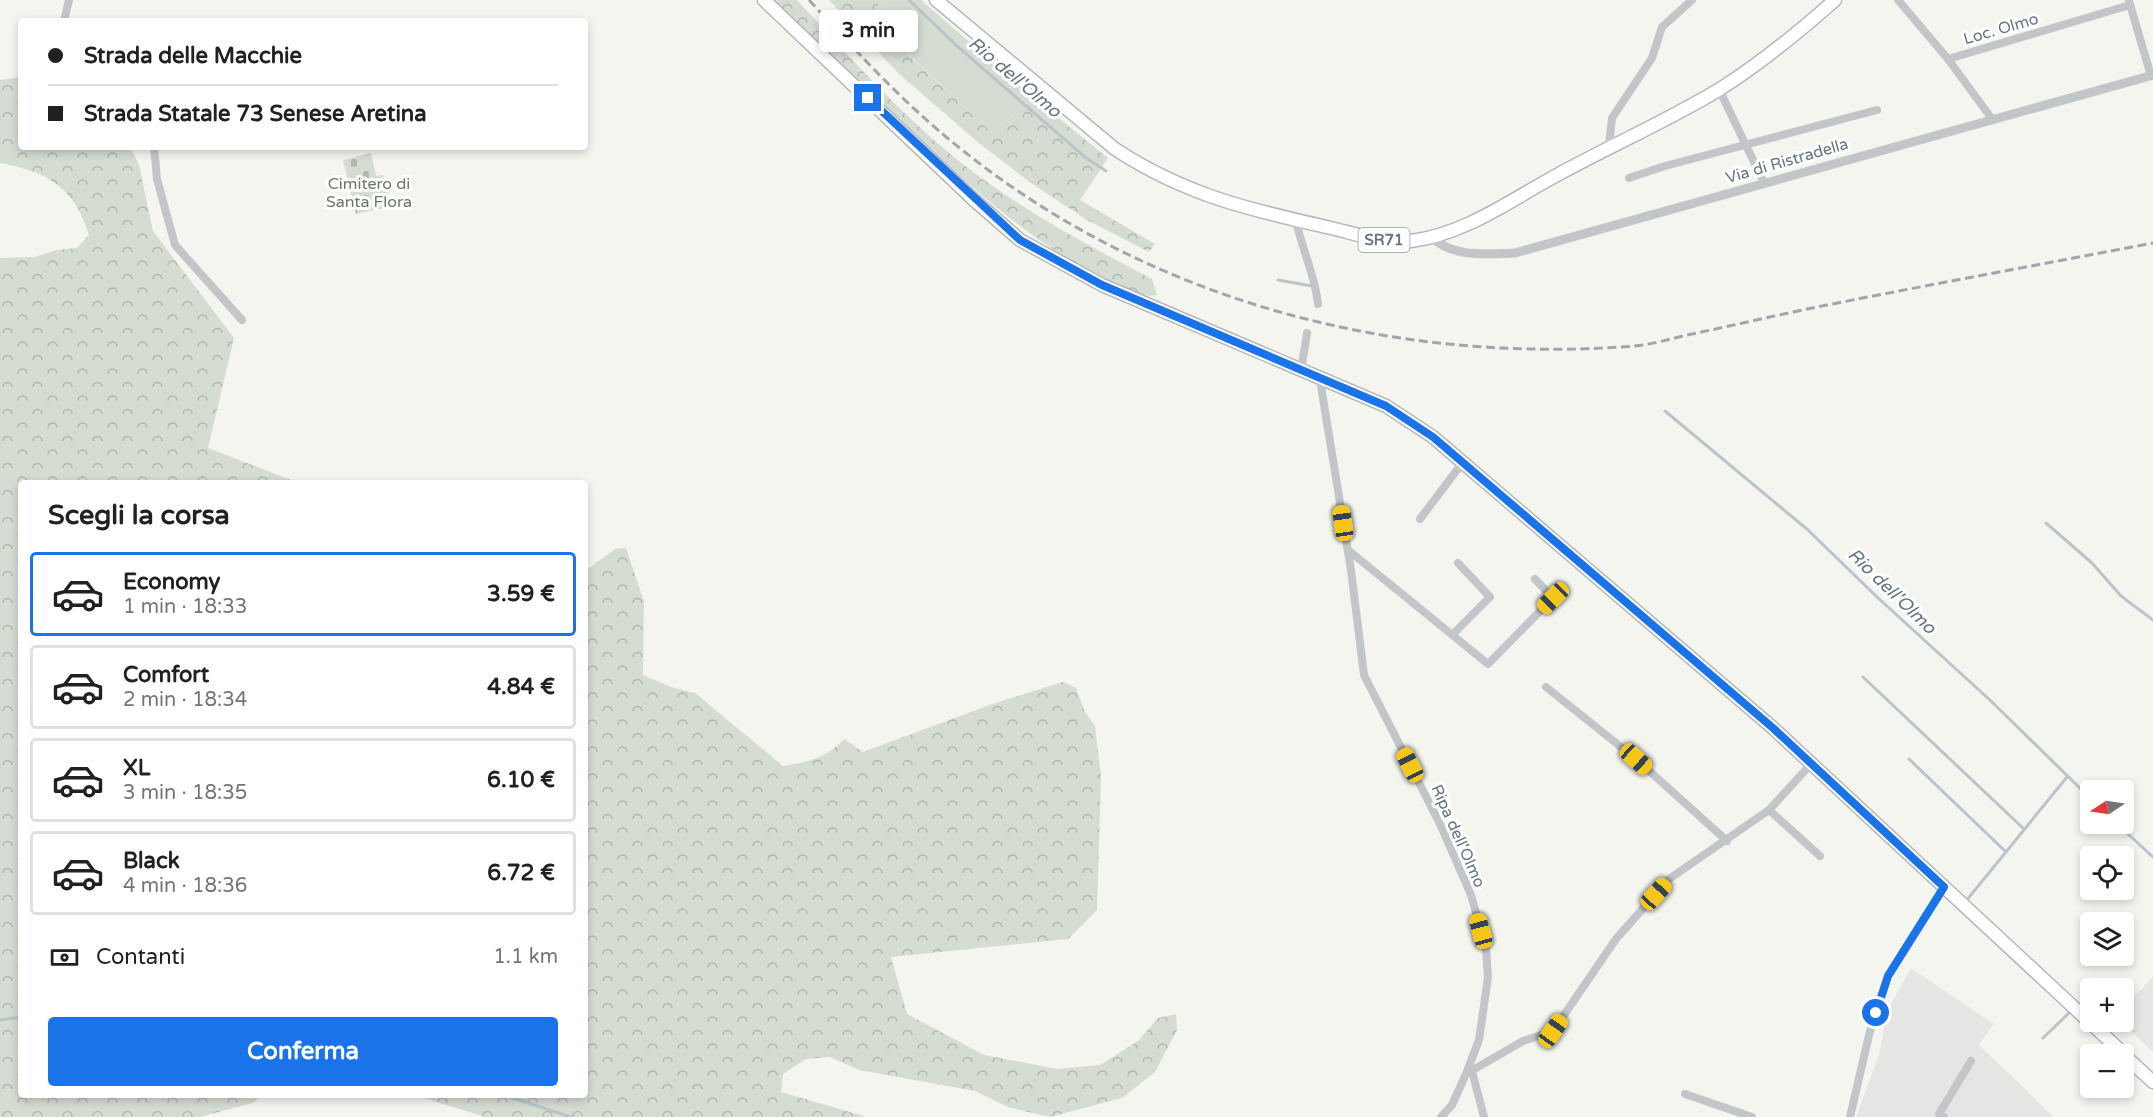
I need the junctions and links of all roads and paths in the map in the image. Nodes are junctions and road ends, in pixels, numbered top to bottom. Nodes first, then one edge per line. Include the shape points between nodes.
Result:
1 (69, 0) edge
2 (764, 0) edge
3 (936, 0) edge
4 (1692, 0) edge
5 (1835, 0) edge
6 (1898, 0) edge
7 (2129, 2) edge
8 (65, 18) edge
9 (1948, 59) junction
10 (2152, 76) edge
11 (1719, 89) junction
12 (1877, 110) dead end
13 (1992, 119) junction
14 (1609, 146) junction
15 (1745, 146) junction
16 (154, 150) edge
17 (1629, 178) dead end
18 (1764, 183) junction
19 (1296, 221) junction
20 (1431, 237) junction
21 (1318, 304) dead end
22 (242, 320) dead end
23 (1307, 333) dead end
24 (1301, 371) junction
25 (1320, 380) junction
26 (1463, 462) junction
27 (1420, 519) dead end
28 (1348, 550) junction
29 (1458, 563) dead end
30 (1535, 579) dead end
31 (1452, 635) junction
32 (1546, 687) dead end
33 (1811, 764) junction
34 (1769, 810) junction
35 (1727, 841) junction
36 (1820, 856) dead end
37 (1944, 887) junction
38 (2111, 1044) edge
39 (1971, 1061) dead end
40 (2134, 1064) edge
41 (1469, 1073) junction
42 (2153, 1082) edge
43 (1685, 1094) dead end
44 (1441, 1117) edge
45 (1484, 1117) edge
46 (1752, 1117) edge
47 (1850, 1117) edge
48 (1944, 1117) edge

1 - 8 street
2 - 24 main road via 1020,240 1102,285
3 - 19 main road, SR71 via 1115,149 1145,169 1194,192
4 - 14 street via 1662,27 1652,58 1612,118
5 - 11 main road, SR71 via 1766,57
6 - 9 street, Loc. Olmo
7 - 9 street, Loc. Olmo
7 - 10 street, Loc. Olmo
9 - 13 street, Loc. Olmo
10 - 13 street, Via di Ristradella
11 - 14 main road, SR71
11 - 15 street
12 - 15 street
13 - 18 street, Via di Ristradella
14 - 20 main road, SR71 via 1472,224
15 - 17 street
15 - 18 street
16 - 22 street via 157,179 175,245
18 - 20 street, Via di Ristradella via 1515,253 1471,255 1440,245
19 - 20 main road, SR71 via 1379,239 1409,241
19 - 21 street
23 - 24 street
24 - 25 main road
25 - 26 main road via 1386,406
25 - 28 street, Ripa dell'Olmo
26 - 27 street
26 - 33 main road
28 - 31 street
28 - 41 street, Ripa dell'Olmo via 1364,675 1440,824 1471,896 1486,949 1488,977 1479,1040
29 - 31 street via 1490,597
30 - 31 street via 1553,598 1488,664
32 - 35 street via 1636,759
33 - 34 street
33 - 37 main road
34 - 35 street
34 - 36 street
35 - 41 street via 1669,879 1616,939 1553,1031 1524,1041
37 - 38 main road via 2066,1006
37 - 47 street via 1888,976 1870,1031
39 - 48 street via 1939,1114
40 - 42 main road
41 - 44 street, Ripa dell'Olmo
41 - 45 street
43 - 46 street

